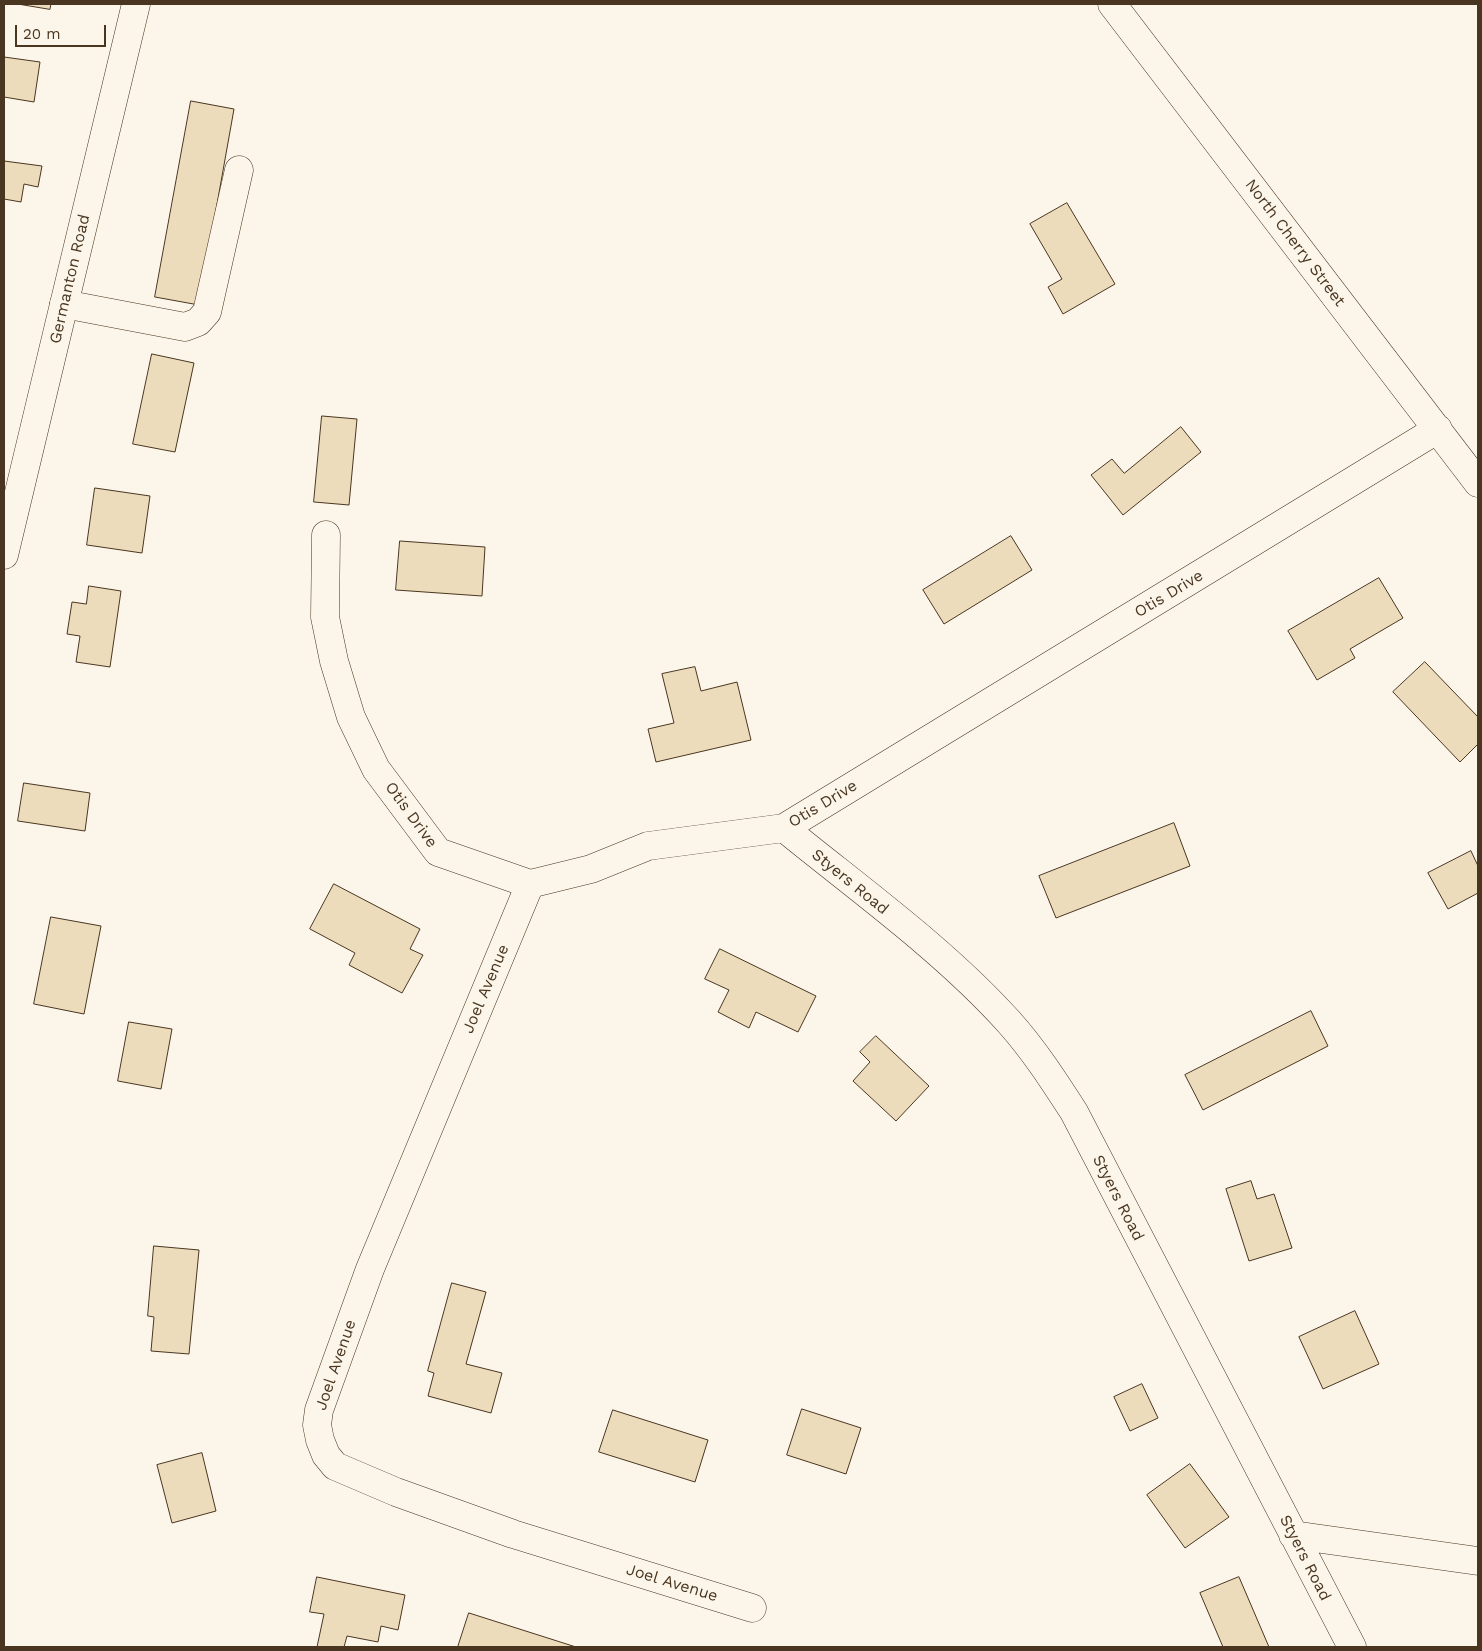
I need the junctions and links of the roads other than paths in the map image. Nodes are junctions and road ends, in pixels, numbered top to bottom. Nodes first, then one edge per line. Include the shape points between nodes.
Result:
1 (136, 4) edge
2 (1112, 4) edge
3 (239, 170) dead end
4 (64, 304) junction
5 (1438, 429) junction
6 (1478, 483) edge
7 (326, 535) dead end
8 (4, 554) edge
9 (784, 828) junction
10 (530, 884) junction
11 (1293, 1535) junction
12 (1478, 1561) edge
13 (752, 1608) dead end
14 (1352, 1647) edge

1 - 4 street, Germanton Road
2 - 5 street, North Cherry Street
3 - 4 street via 207,312 198,322 185,327
4 - 8 street, Germanton Road
5 - 6 street, North Cherry Street
5 - 9 street, Otis Drive
7 - 10 street, Otis Drive via 325,617 334,661 352,717 376,769 438,852
9 - 10 street, Otis Drive via 648,846 591,869
9 - 11 street, Styers Road via 951,964 1009,1022 1044,1065 1074,1112
10 - 13 street, Joel Avenue via 370,1269 319,1410 320,1440 335,1466 396,1492 513,1534
11 - 12 street
11 - 14 street, Styers Road

